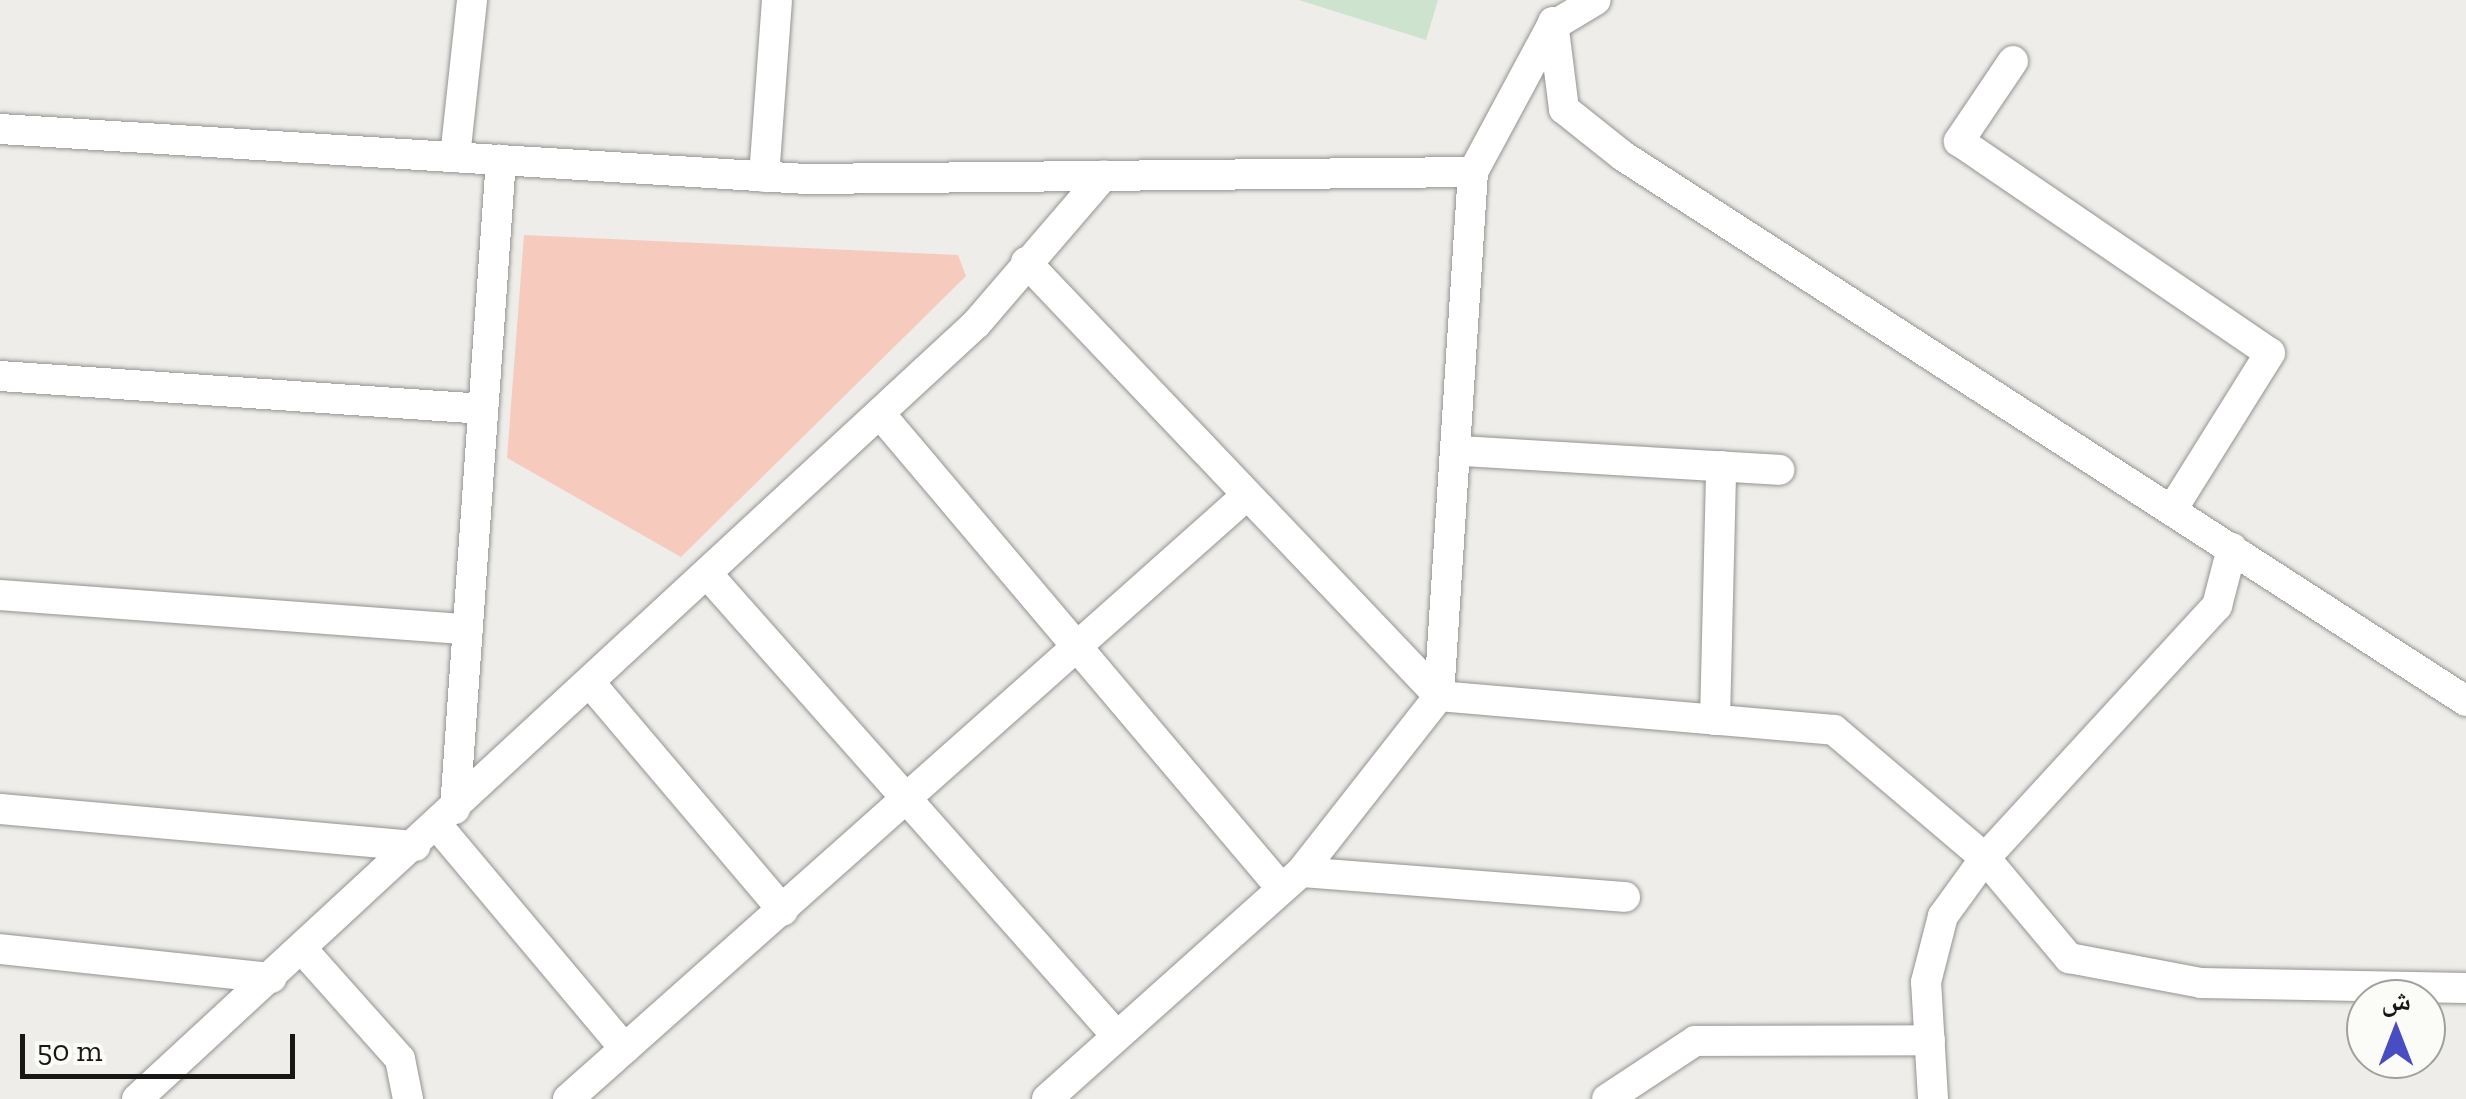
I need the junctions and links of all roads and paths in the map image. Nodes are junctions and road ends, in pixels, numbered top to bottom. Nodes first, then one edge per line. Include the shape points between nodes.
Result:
1 (472, 0) edge
2 (777, 0) edge
3 (1596, 0) edge
4 (1555, 14) edge
5 (2013, 61) dead end
6 (0, 128) edge
7 (455, 157) junction
8 (500, 160) junction
9 (1473, 172) junction
10 (1104, 176) junction
11 (764, 177) junction
12 (1026, 262) junction
13 (0, 376) edge
14 (483, 410) junction
15 (881, 415) junction
16 (1462, 451) junction
17 (1720, 466) junction
18 (1779, 470) dead end
19 (1246, 496) junction
20 (2173, 508) junction
21 (2232, 548) junction
22 (709, 576) junction
23 (0, 596) edge
24 (468, 629) junction
25 (1075, 650) junction
26 (592, 684) junction
27 (1439, 696) junction
28 (2466, 701) edge
29 (1716, 720) junction
30 (903, 804) junction
31 (0, 808) edge
32 (436, 827) junction
33 (1985, 858) junction
34 (1291, 880) junction
35 (1625, 897) dead end
36 (783, 910) junction
37 (0, 948) edge
38 (302, 949) junction
39 (271, 978) junction
40 (2466, 988) edge
41 (1116, 1035) junction
42 (1930, 1040) junction
43 (625, 1049) junction
44 (136, 1099) edge
45 (408, 1099) edge
46 (568, 1099) edge
47 (1047, 1099) edge
48 (1607, 1099) edge
49 (1933, 1099) edge

1 - 7 street
2 - 11 street
3 - 4 street
4 - 9 street
4 - 20 street via 1564,110 1624,156
5 - 20 street via 1959,141 2270,353
6 - 7 street
7 - 8 street
8 - 11 street
8 - 14 street
9 - 10 street
9 - 16 street
10 - 11 street
10 - 12 street
12 - 15 street via 976,324
12 - 19 street
13 - 14 street
14 - 24 street
15 - 22 street
15 - 25 street
16 - 17 street
16 - 27 street
17 - 18 street
17 - 29 street
19 - 25 street
19 - 27 street
20 - 21 street
21 - 28 street
21 - 33 street via 2217,606
22 - 26 street
22 - 30 street
23 - 24 street
24 - 32 street
25 - 30 street
25 - 34 street
26 - 32 street
26 - 36 street
27 - 29 street
27 - 34 street
29 - 33 street via 1834,730
30 - 36 street
30 - 41 street
31 - 32 street
32 - 38 street
32 - 43 street
33 - 40 street via 2069,958 2201,983
33 - 42 street via 1943,916 1926,982
34 - 35 street
34 - 41 street
36 - 43 street
37 - 39 street
38 - 39 street
38 - 45 street via 400,1060
39 - 44 street
41 - 47 street
42 - 48 street via 1694,1041
42 - 49 street
43 - 46 street

